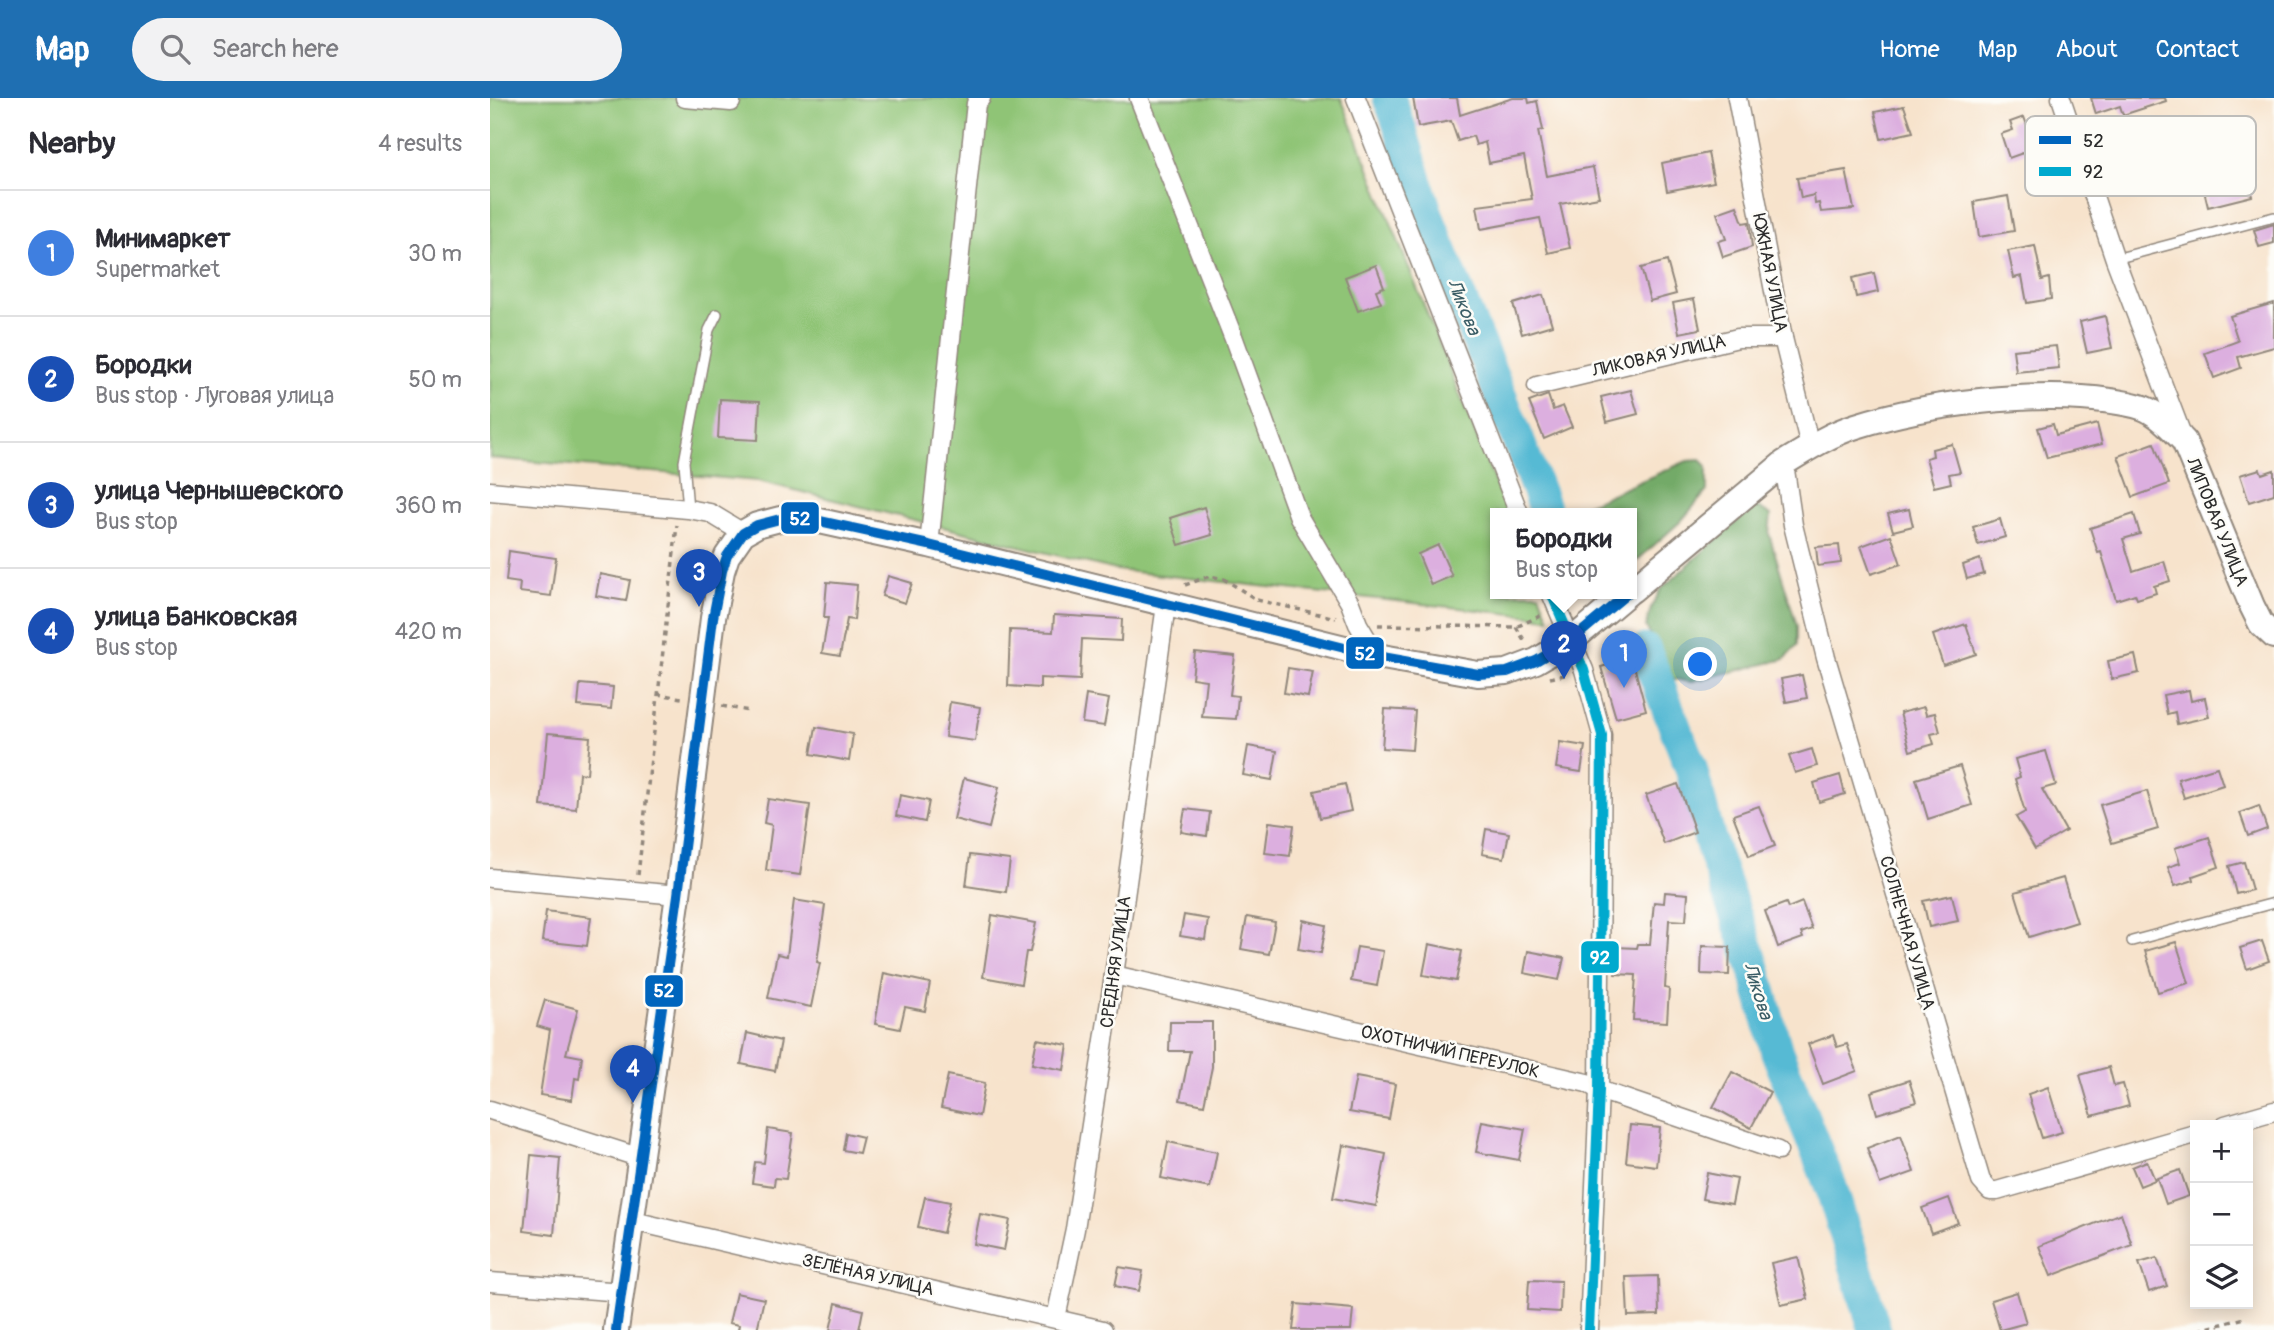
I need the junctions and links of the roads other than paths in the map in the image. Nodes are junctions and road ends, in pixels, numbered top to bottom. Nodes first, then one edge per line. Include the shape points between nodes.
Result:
1 (685, 98) edge
2 (981, 98) edge
3 (1139, 98) edge
4 (1356, 98) edge
5 (1737, 98) edge
6 (2061, 98) edge
7 (731, 102) dead end
8 (2067, 116) edge
9 (2094, 196) edge
10 (2274, 217) edge
11 (2115, 259) junction
12 (717, 314) dead end
13 (1783, 338) junction
14 (1537, 386) dead end
15 (2184, 441) junction
16 (1800, 453) junction
17 (490, 491) edge
18 (1517, 508) edge
19 (684, 509) junction
20 (743, 533) junction
21 (929, 545) junction
22 (1637, 586) edge
23 (1621, 599) edge
24 (1554, 601) edge
25 (1166, 605) junction
26 (2272, 638) edge
27 (1572, 640) junction
28 (1377, 656) junction
29 (490, 878) edge
30 (678, 895) junction
31 (2274, 903) edge
32 (2132, 941) dead end
33 (1114, 975) junction
34 (1599, 1090) junction
35 (490, 1110) edge
36 (2274, 1111) edge
37 (2242, 1120) edge
38 (2190, 1135) edge
39 (1778, 1151) dead end
40 (641, 1158) junction
41 (633, 1222) junction
42 (490, 1283) edge
43 (622, 1292) junction
44 (1056, 1318) junction
45 (616, 1330) edge
46 (1103, 1330) edge
47 (1589, 1330) edge

1 - 7 street
2 - 21 street via 976,103
3 - 28 street via 1299,517
4 - 18 street
5 - 13 street, ЮЖНАЯ УЛИЦА
6 - 8 street
9 - 11 street
10 - 11 lane
11 - 15 street
12 - 19 lane via 709,330 684,462
13 - 14 street, ЛИКОВАЯ УЛИЦА via 1738,338
13 - 16 street, ЮЖНАЯ УЛИЦА
15 - 16 street via 2147,409 2092,399 2034,397 1903,413 1853,427
15 - 26 street, ЛИПОВАЯ УЛИЦА via 2252,606
16 - 22 street
16 - 38 street, СОЛНЕЧНАЯ УЛИЦА via 1793,525 1826,658 1980,1181 1990,1191 1997,1191
17 - 19 street
19 - 20 street via 710,513
20 - 21 street via 780,519 806,518
20 - 30 street via 727,556 713,618
21 - 25 street
23 - 27 street
24 - 27 street
25 - 28 street
25 - 33 street, СРЕДНЯЯ УЛИЦА
27 - 28 street via 1507,672 1450,671
27 - 34 street via 1602,735
29 - 30 street
30 - 40 street
31 - 32 lane
33 - 34 street, ОХОТНИЧИЙ ПЕРЕУЛОК via 1587,1083
33 - 44 street, СРЕДНЯЯ УЛИЦА via 1075,1229
34 - 39 street, ОХОТНИЧИЙ ПЕРЕУЛОК
34 - 47 street
35 - 40 street
36 - 37 street
40 - 41 street
41 - 43 street
41 - 44 street, ЗЕЛЁНАЯ УЛИЦА
42 - 43 street
43 - 45 street
44 - 46 street, ЗЕЛЁНАЯ УЛИЦА

